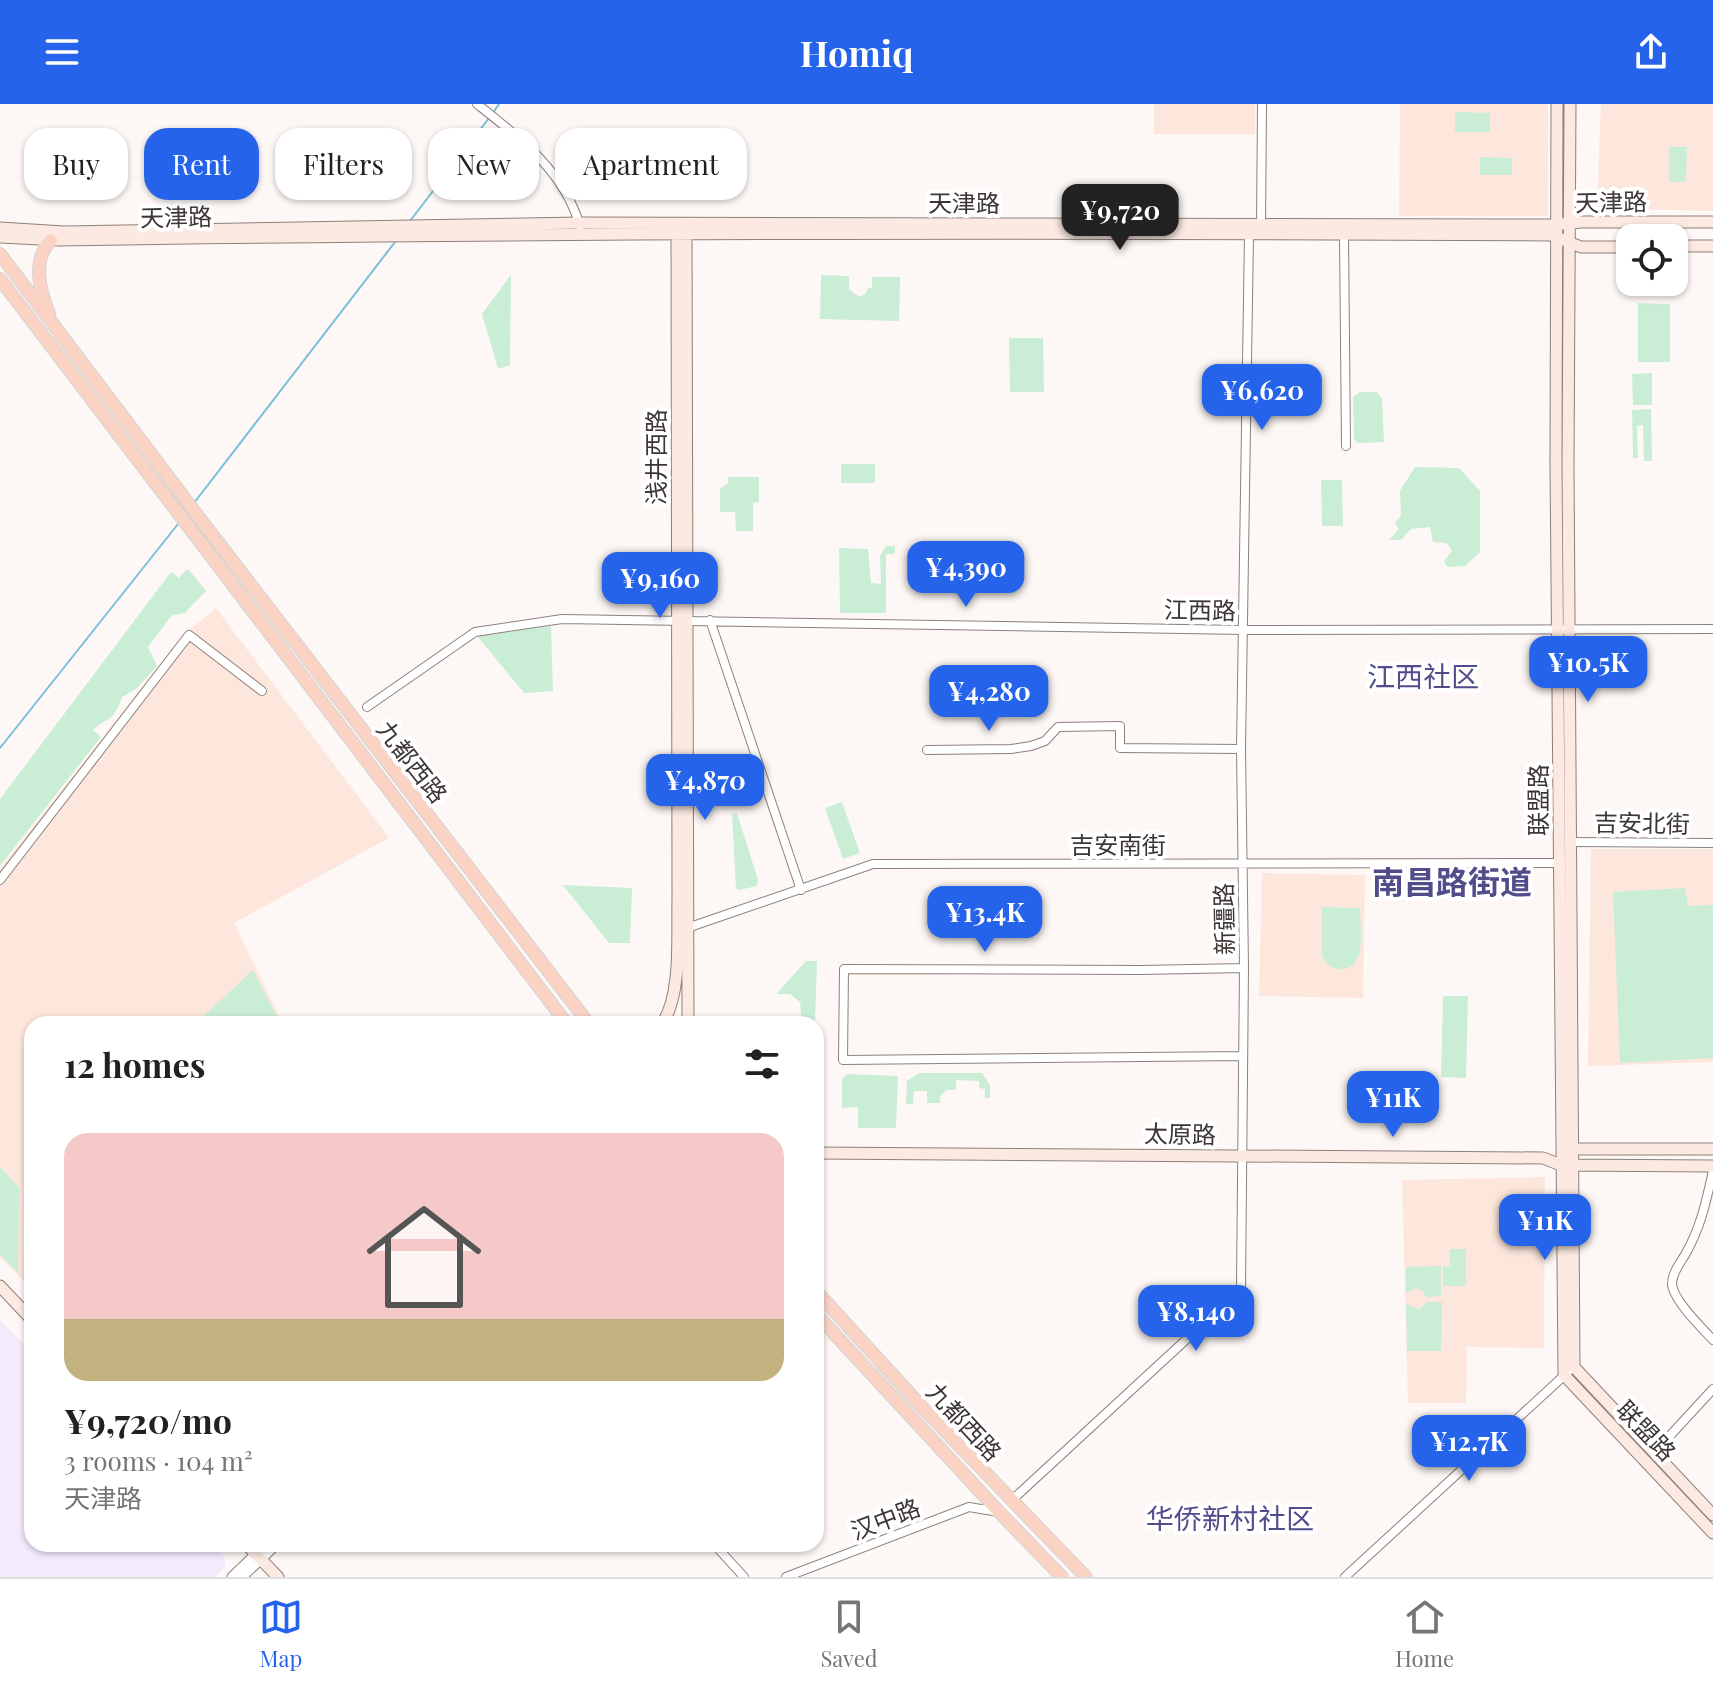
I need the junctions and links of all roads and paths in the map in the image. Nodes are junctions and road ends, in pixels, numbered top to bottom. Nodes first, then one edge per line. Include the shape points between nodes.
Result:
1 (1262, 104) edge
2 (1557, 104) edge
3 (1570, 104) edge
4 (478, 105) edge
5 (1713, 222) edge
6 (0, 228) edge
7 (1561, 228) junction
8 (580, 229) junction
9 (682, 230) junction
10 (357, 231) junction
11 (1257, 231) junction
12 (1344, 234) junction
13 (0, 237) edge
14 (51, 240) junction
15 (1570, 242) junction
16 (1688, 246) edge
17 (1713, 246) edge
18 (1616, 247) edge
19 (0, 254) edge
20 (0, 279) edge
21 (55, 329) junction
22 (1346, 446) dead end
23 (682, 620) junction
24 (710, 620) junction
25 (1564, 628) junction
26 (1713, 629) edge
27 (1244, 630) junction
28 (262, 691) dead end
29 (367, 707) dead end
30 (1241, 749) junction
31 (927, 750) dead end
32 (1571, 842) junction
33 (1713, 843) edge
34 (1242, 863) junction
35 (1559, 863) junction
36 (0, 880) edge
37 (801, 890) junction
38 (687, 928) junction
39 (1244, 968) junction
40 (561, 1016) edge
41 (583, 1016) edge
42 (665, 1016) edge
43 (688, 1016) edge
44 (1243, 1056) junction
45 (1567, 1149) junction
46 (1713, 1149) edge
47 (824, 1153) edge
48 (1243, 1156) junction
49 (1543, 1158) junction
50 (1567, 1165) junction
51 (1713, 1168) edge
52 (0, 1286) edge
53 (0, 1297) edge
54 (824, 1300) edge
55 (24, 1312) edge
56 (24, 1322) edge
57 (824, 1323) edge
58 (1713, 1340) edge
59 (1569, 1371) junction
60 (1713, 1389) edge
61 (1654, 1453) junction
62 (1011, 1501) junction
63 (999, 1512) junction
64 (1713, 1515) edge
65 (1713, 1533) edge
66 (247, 1552) edge
67 (251, 1552) edge
68 (261, 1552) edge
69 (266, 1552) edge
70 (721, 1552) edge
71 (256, 1559) junction
72 (232, 1577) edge
73 (242, 1577) edge
74 (268, 1577) edge
75 (278, 1577) edge
76 (744, 1577) edge
77 (786, 1577) edge
78 (1062, 1577) edge
79 (1086, 1577) edge
80 (1345, 1577) edge

1 - 11 street, 新疆路
2 - 7 main road, 联盟路
3 - 7 main road, 联盟路
4 - 8 street via 556,175
5 - 7 main road, 天津路
6 - 10 main road, 天津路
7 - 11 main road, 天津路
7 - 12 main road, 天津路
7 - 15 main road, 天津路
7 - 15 main road, 联盟路
7 - 25 main road, 联盟路 via 1556,465
8 - 9 main road, 天津路
8 - 10 main road, 天津路
8 - 10 main road, 天津路
9 - 11 main road, 天津路
9 - 23 main road, 浅井西路
10 - 14 main road, 天津路
11 - 12 main road, 天津路
11 - 27 street, 新疆路
12 - 22 street
13 - 14 main road, 天津路
14 - 21 main road via 38,270
15 - 18 main road, 天津路
15 - 25 main road, 联盟路
16 - 17 main road
19 - 21 main road
20 - 40 main road, 九都西路
21 - 41 main road, 九都西路
23 - 24 street, 江西路
23 - 29 street, 江西路 via 562,619 475,632
23 - 38 main road, 浅井西路
23 - 42 main road, 浅井西路 via 678,913 674,993
24 - 27 street, 江西路
24 - 37 street
25 - 26 street, 江西路
25 - 27 street, 江西路
25 - 32 main road, 联盟路
25 - 35 main road, 联盟路
27 - 30 street, 新疆路
28 - 36 street via 189,635
30 - 31 street via 1120,748 1120,726 1105,726 1058,727 1045,741 1011,749
30 - 34 street, 新疆路
32 - 33 street, 吉安北街
32 - 45 main road, 联盟路
34 - 35 street, 吉安南街
34 - 37 street, 吉安南街 via 873,864
34 - 39 street, 新疆路
35 - 45 main road, 联盟路
37 - 38 street, 吉安南街
38 - 43 main road, 浅井西路
39 - 44 street, 新疆路
39 - 44 street via 844,969 843,1060
44 - 48 street, 新疆路
45 - 46 main road, 太原路
45 - 49 main road, 太原路
45 - 50 main road, 联盟路
47 - 48 main road, 太原路
48 - 49 main road, 太原路
48 - 62 street, 新疆路 via 1241,1289
49 - 50 main road, 太原路
50 - 51 main road, 太原路
50 - 59 main road, 联盟路
51 - 58 street via 1700,1226 1672,1282 1689,1313
52 - 55 main road
53 - 56 main road
54 - 62 main road, 九都西路
57 - 63 main road, 九都西路
59 - 61 main road, 联盟路
59 - 65 main road, 联盟路
59 - 80 street
60 - 61 street
61 - 64 main road, 联盟路
62 - 79 main road, 九都西路
63 - 77 street, 汉中路 via 969,1507
63 - 78 main road, 九都西路
66 - 71 main road
67 - 71 main road
68 - 71 street
69 - 71 street
70 - 76 street
71 - 72 street
71 - 73 street
71 - 74 main road
71 - 75 main road

